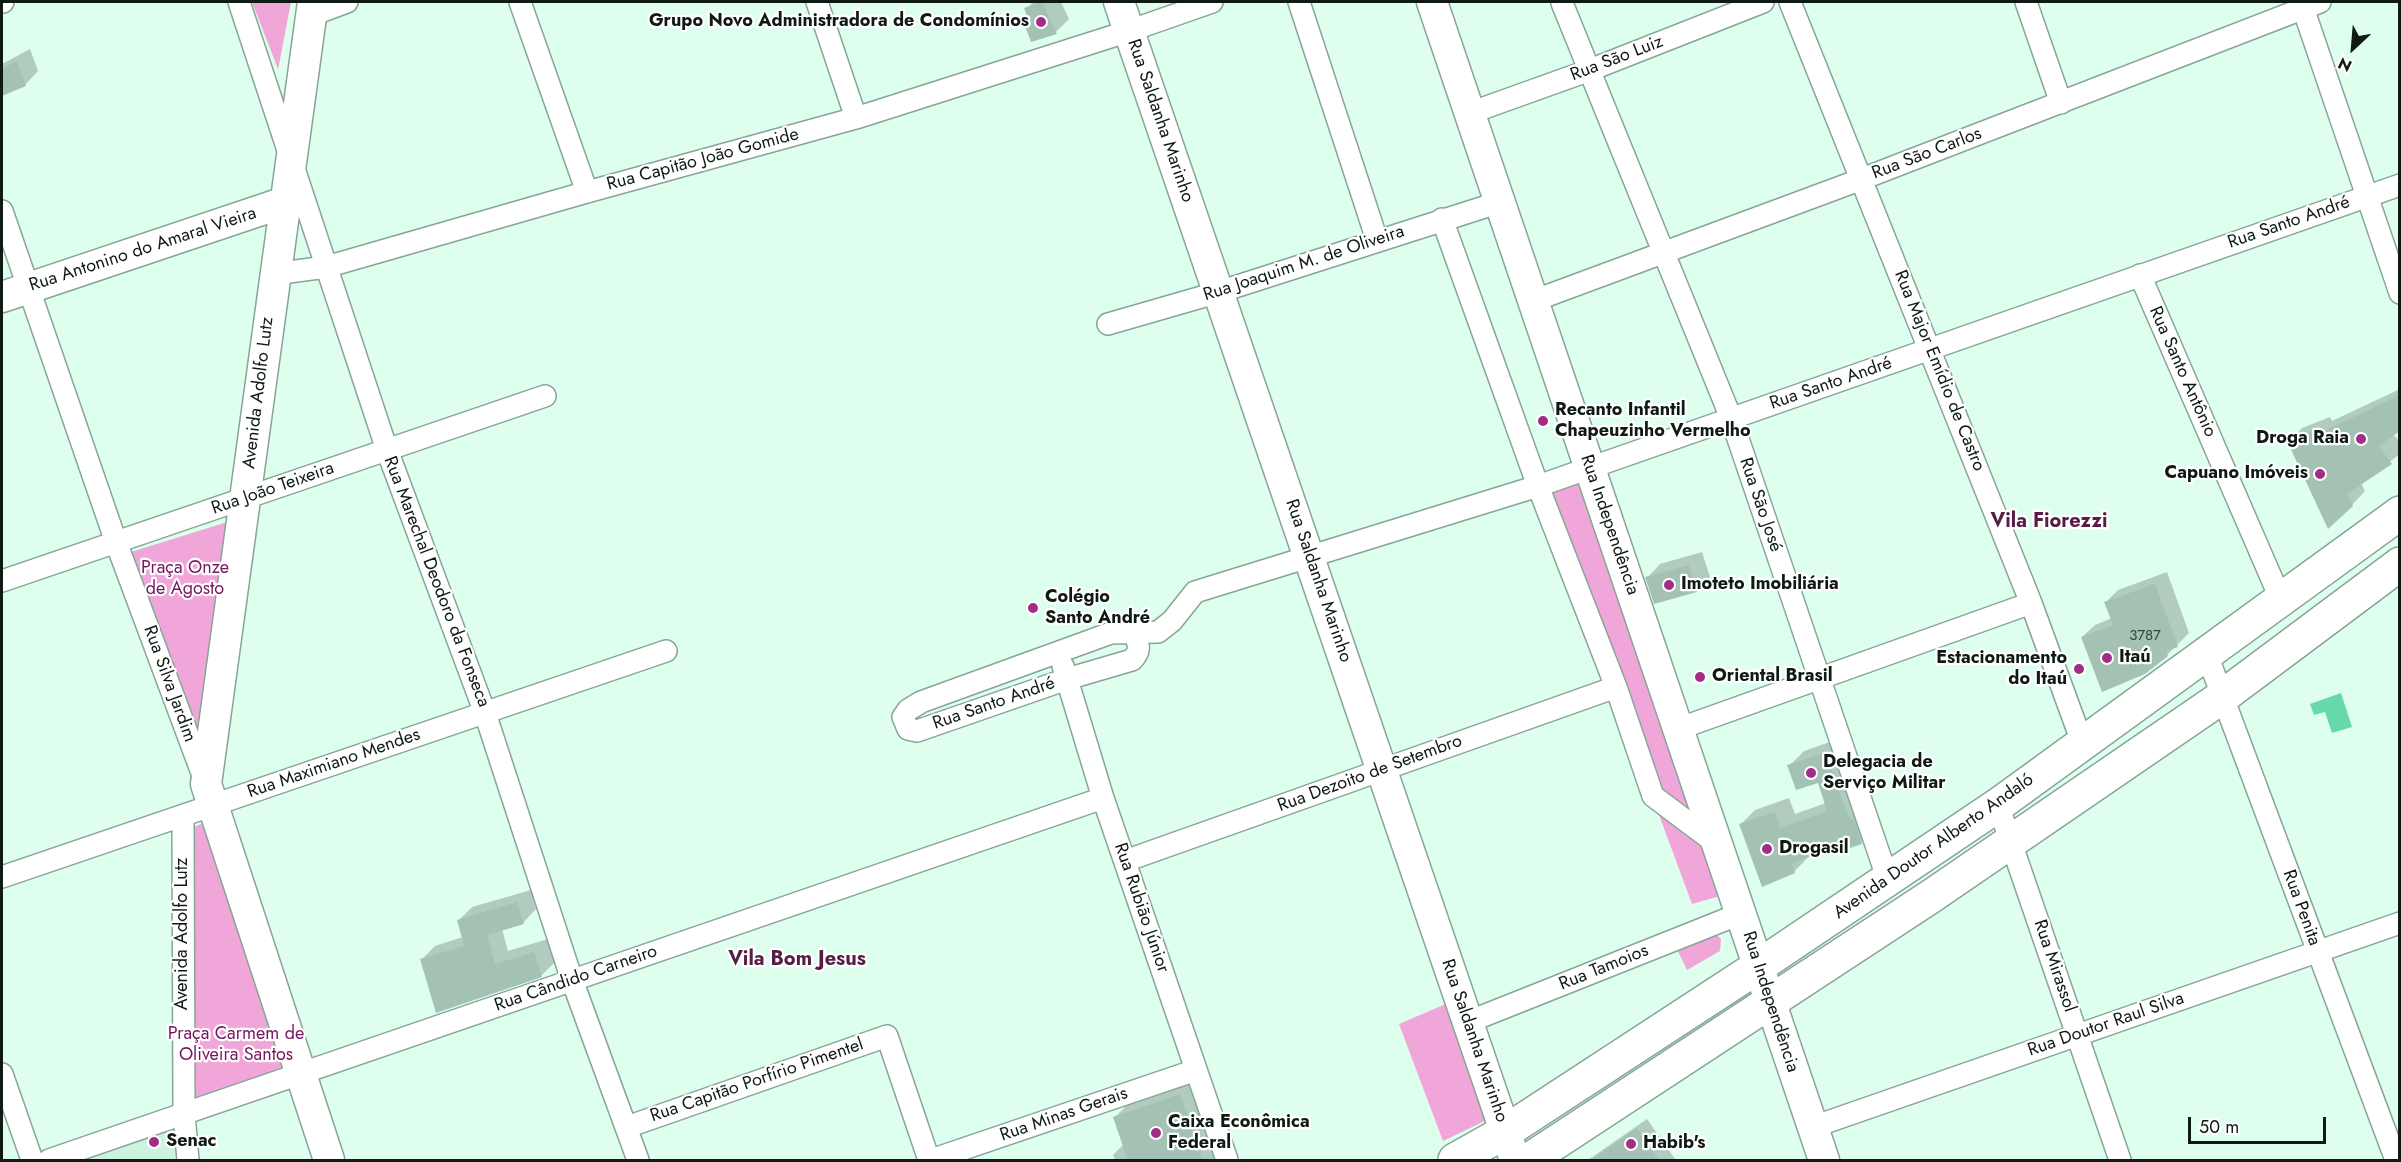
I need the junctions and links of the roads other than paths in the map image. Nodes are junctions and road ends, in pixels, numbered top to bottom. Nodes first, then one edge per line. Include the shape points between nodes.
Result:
1 (239, 2) edge
2 (346, 2) edge
3 (520, 2) edge
4 (817, 2) edge
5 (1119, 2) edge
6 (1212, 2) edge
7 (1299, 2) edge
8 (1432, 2) edge
9 (1763, 2) edge
10 (1790, 2) edge
11 (2026, 2) edge
12 (1562, 3) edge
13 (2308, 4) edge
14 (312, 8) edge
15 (1129, 31) junction
16 (1590, 70) junction
17 (2061, 103) junction
18 (1470, 113) junction
19 (856, 118) junction
20 (292, 165) junction
21 (1862, 178) junction
22 (2400, 185) edge
23 (587, 192) junction
24 (2365, 196) junction
25 (285, 202) junction
26 (1500, 202) junction
27 (2, 211) edge
28 (1442, 219) junction
29 (1377, 240) junction
30 (1663, 252) junction
31 (326, 267) junction
32 (274, 274) junction
33 (2140, 275) junction
34 (15, 292) edge
35 (1219, 292) junction
36 (2400, 293) edge
37 (1533, 301) junction
38 (1108, 324) dead end
39 (1930, 350) junction
40 (545, 396) dead end
41 (1731, 418) junction
42 (387, 450) junction
43 (1590, 468) junction
44 (1538, 486) junction
45 (247, 498) junction
46 (2400, 513) edge
47 (116, 542) junction
48 (1310, 557) junction
49 (2400, 564) edge
50 (2, 581) edge
51 (2281, 600) junction
52 (2031, 603) junction
53 (1135, 634) junction
54 (666, 651) dead end
55 (1060, 654) junction
56 (2207, 655) junction
57 (1023, 666) junction
58 (1067, 679) junction
59 (1820, 679) junction
60 (974, 683) junction
61 (1616, 687) junction
62 (1032, 691) junction
63 (2222, 697) junction
64 (981, 709) junction
65 (485, 713) junction
66 (1678, 729) junction
67 (2082, 742) junction
68 (1382, 770) junction
69 (210, 795) junction
70 (1103, 798) junction
71 (1998, 805) junction
72 (183, 816) junction
73 (2011, 841) junction
74 (1717, 844) junction
75 (1125, 861) junction
76 (2, 878) edge
77 (1887, 880) junction
78 (1742, 918) junction
79 (2400, 924) edge
80 (2317, 952) junction
81 (1759, 966) junction
82 (572, 980) junction
83 (1768, 1001) junction
84 (1468, 1022) junction
85 (2078, 1035) junction
86 (1196, 1070) junction
87 (2, 1074) edge
88 (300, 1074) junction
89 (184, 1114) junction
90 (627, 1127) junction
91 (1813, 1127) junction
92 (1510, 1146) edge
93 (32, 1161) edge
94 (49, 1161) edge
95 (188, 1161) edge
96 (329, 1161) edge
97 (638, 1161) edge
98 (930, 1161) edge
99 (1227, 1161) edge
100 (1455, 1161) edge
101 (1529, 1161) edge
102 (1824, 1161) edge
103 (2120, 1161) edge
104 (2396, 1161) edge

1 - 20 street, Rua Marechal Deodoro da Fonseca
2 - 14 street
3 - 23 street
4 - 19 street
5 - 15 street, Rua Saldanha Marinho
6 - 15 street, Rua Capitão João Gomide
7 - 29 street
8 - 18 street, Rua Independência
9 - 16 street, Rua São Luiz
10 - 21 street, Rua Major Emídio de Castro
11 - 17 street
12 - 16 street, Rua São José
13 - 17 street, Rua São Carlos
13 - 24 street
14 - 20 street, Avenida Adolfo Lutz
15 - 19 street, Rua Capitão João Gomide
15 - 35 street, Rua Saldanha Marinho
16 - 18 street, Rua São Luiz
16 - 30 street, Rua São José
17 - 21 street, Rua São Carlos
18 - 26 street, Rua Independência
19 - 23 street, Rua Capitão João Gomide
20 - 25 street, Avenida Adolfo Lutz
20 - 31 street, Rua Marechal Deodoro da Fonseca
21 - 30 street, Rua São Carlos
21 - 39 street, Rua Major Emídio de Castro
22 - 24 street, Rua Santo André
23 - 31 street, Rua Capitão João Gomide
24 - 33 street, Rua Santo André
24 - 36 street
25 - 32 street, Avenida Adolfo Lutz
25 - 34 street, Rua Antonino do Amaral Vieira
26 - 28 street, Rua Joaquim M. de Oliveira
26 - 37 street, Rua Independência
27 - 34 street, Rua Silva Jardim
28 - 29 street, Rua Joaquim M. de Oliveira
28 - 44 street
29 - 35 street, Rua Joaquim M. de Oliveira
30 - 37 street, Rua São Carlos
30 - 41 street, Rua São José
31 - 32 street, Rua Capitão João Gomide
31 - 42 street, Rua Marechal Deodoro da Fonseca
32 - 45 street, Avenida Adolfo Lutz
33 - 39 street, Rua Santo André
33 - 51 street, Rua Santo Antônio
34 - 47 street, Rua Silva Jardim
35 - 38 street, Rua Joaquim M. de Oliveira
35 - 48 street, Rua Saldanha Marinho
37 - 43 street, Rua Independência
39 - 41 street, Rua Santo André
39 - 52 street, Rua Major Emídio de Castro
40 - 42 street, Rua João Teixeira
41 - 43 street, Rua Santo André
41 - 59 street, Rua São José
42 - 45 street, Rua João Teixeira
42 - 65 street, Rua Marechal Deodoro da Fonseca
43 - 44 street, Rua Santo André
43 - 66 street, Rua Independência
44 - 48 street, Rua Santo André
44 - 61 street
45 - 47 street, Rua João Teixeira
45 - 69 street, Avenida Adolfo Lutz
46 - 51 main road, Avenida Doutor Alberto Andaló
47 - 50 street, Rua João Teixeira
47 - 69 street, Rua Silva Jardim
48 - 53 street, Rua Santo André via 1195,592 1158,632
48 - 68 street, Rua Saldanha Marinho
49 - 63 main road, Avenida Doutor Alberto Andaló
51 - 56 main road, Avenida Doutor Alberto Andaló
52 - 59 street
52 - 67 street, Rua Major Emídio de Castro
53 - 55 street, Rua Santo André via 1111,633
53 - 58 street, Rua Santo André via 1139,647 1132,660
54 - 65 street, Rua Maximiano Mendes
55 - 57 street, Rua Santo André
55 - 58 street, Rua Rubião Júnior
56 - 63 street, Rua Penita
56 - 67 main road, Avenida Doutor Alberto Andaló
57 - 60 street, Rua Santo André
57 - 62 street
58 - 62 street, Rua Santo André
58 - 70 street, Rua Rubião Júnior
59 - 66 street
59 - 77 street, Rua São José
60 - 64 street
60 - 64 street, Rua Santo André via 921,702 903,717 908,729 917,731
61 - 68 street, Rua Dezoito de Setembro
61 - 74 street via 1653,796
62 - 64 street, Rua Santo André
63 - 73 main road, Avenida Doutor Alberto Andaló
63 - 80 street, Rua Penita
65 - 69 street, Rua Maximiano Mendes
65 - 82 street, Rua Marechal Deodoro da Fonseca
66 - 74 street, Rua Independência
67 - 71 main road, Avenida Doutor Alberto Andaló
68 - 75 street, Rua Dezoito de Setembro
68 - 84 street, Rua Saldanha Marinho
69 - 72 street, Rua Maximiano Mendes
69 - 88 street, Rua Silva Jardim
70 - 75 street, Rua Rubião Júnior
70 - 82 street, Rua Cândido Carneiro
71 - 73 street, Rua Mirassol
71 - 77 main road, Avenida Doutor Alberto Andaló
72 - 76 street, Rua Maximiano Mendes
72 - 89 street, Avenida Adolfo Lutz
73 - 83 main road, Avenida Doutor Alberto Andaló
73 - 85 street, Rua Mirassol
74 - 78 street, Rua Independência
75 - 86 street, Rua Rubião Júnior
77 - 81 main road, Avenida Doutor Alberto Andaló
78 - 81 street, Rua Independência
78 - 84 street, Rua Tamoios via 1727,920
79 - 80 street, Rua Doutor Raul Silva
80 - 85 street, Rua Doutor Raul Silva
80 - 104 street, Rua Penita
81 - 83 street, Rua Independência
81 - 92 main road, Avenida Doutor Alberto Andaló
82 - 88 street, Rua Cândido Carneiro
82 - 90 street, Rua Marechal Deodoro da Fonseca
83 - 91 street, Rua Independência
83 - 101 main road, Avenida Doutor Alberto Andaló
84 - 92 street, Rua Saldanha Marinho
85 - 91 street, Rua Doutor Raul Silva
85 - 103 street, Rua Mirassol
86 - 98 street, Rua Minas Gerais
86 - 99 street, Rua Rubião Júnior
87 - 93 street
88 - 89 street, Rua Cândido Carneiro
88 - 96 street, Rua Silva Jardim
89 - 94 street, Rua Cândido Carneiro
89 - 95 street, Avenida Adolfo Lutz
90 - 97 street, Rua Marechal Deodoro da Fonseca
90 - 98 street, Rua Capitão Porfírio Pimentel via 886,1036
91 - 102 street, Rua Independência
92 - 100 main road, Avenida Doutor Alberto Andaló

